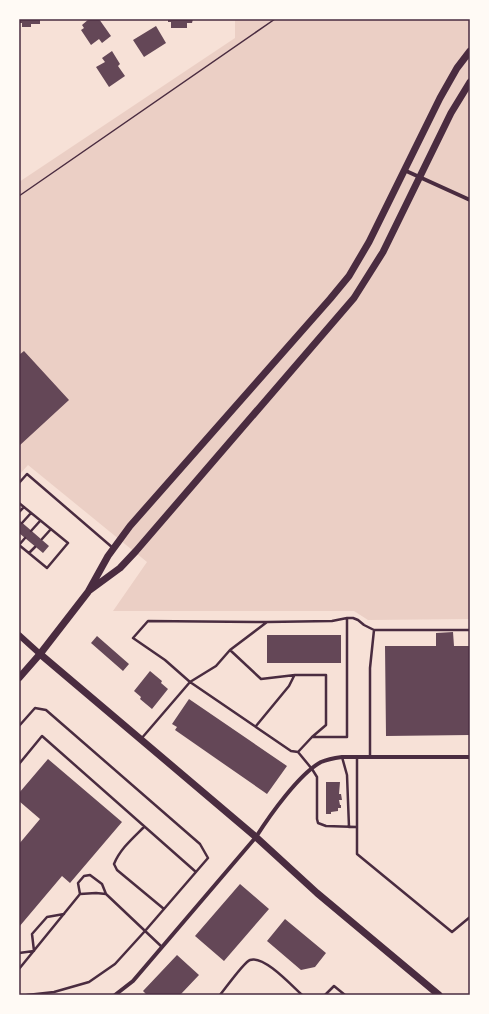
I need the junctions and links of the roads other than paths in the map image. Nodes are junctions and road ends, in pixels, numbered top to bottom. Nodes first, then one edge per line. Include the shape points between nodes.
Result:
1 (470, 50) edge
2 (470, 82) edge
3 (404, 170) junction
4 (420, 177) junction
5 (470, 200) edge
6 (19, 483) edge
7 (19, 503) edge
8 (24, 507) junction
9 (19, 512) edge
10 (32, 513) junction
11 (40, 521) junction
12 (22, 523) dead end
13 (51, 529) junction
14 (32, 531) dead end
15 (25, 538) dead end
16 (42, 539) dead end
17 (19, 545) edge
18 (35, 546) dead end
19 (113, 548) junction
20 (29, 553) junction
21 (88, 592) junction
22 (347, 618) junction
23 (267, 622) junction
24 (374, 630) junction
25 (470, 630) edge
26 (19, 635) edge
27 (230, 650) junction
28 (40, 654) junction
29 (294, 675) junction
30 (19, 678) edge
31 (190, 682) junction
32 (19, 726) edge
33 (256, 726) junction
34 (312, 737) junction
35 (141, 739) junction
36 (298, 752) junction
37 (342, 757) junction
38 (357, 757) junction
39 (370, 757) junction
40 (470, 757) edge
41 (19, 764) edge
42 (312, 768) junction
43 (144, 827) junction
44 (348, 827) junction
45 (357, 827) junction
46 (256, 837) junction
47 (196, 872) junction
48 (80, 894) junction
49 (106, 894) junction
50 (164, 909) junction
51 (64, 914) junction
52 (470, 917) edge
53 (145, 931) junction
54 (162, 947) junction
55 (34, 951) junction
56 (19, 952) edge
57 (19, 969) edge
58 (27, 995) edge
59 (115, 995) edge
60 (220, 995) edge
61 (302, 995) edge
62 (325, 995) edge
63 (344, 995) edge
64 (439, 995) edge

1 - 3 main road via 443,93
2 - 4 main road via 451,113
3 - 4 street
3 - 19 main road via 360,260 340,288 140,513
4 - 5 street
4 - 21 main road via 383,252 347,306 136,551 120,568
6 - 19 lane via 27,474
7 - 8 lane
8 - 9 lane
8 - 10 lane
10 - 11 lane
10 - 12 lane
11 - 13 lane
11 - 14 lane
13 - 16 lane
13 - 20 lane via 68,543 47,568
15 - 17 lane
17 - 20 lane
18 - 20 lane
19 - 21 main road
21 - 28 main road
22 - 23 lane via 332,621
22 - 24 lane via 358,620
22 - 34 lane via 347,737
23 - 27 lane
23 - 31 lane via 148,621 133,638 165,660
24 - 25 lane
24 - 39 lane via 370,668
26 - 28 street
27 - 29 lane via 261,679
27 - 31 lane via 216,666
28 - 30 main road
28 - 35 main road
29 - 33 lane via 289,686
29 - 34 lane via 326,675 326,725
31 - 33 lane
31 - 35 lane
32 - 47 lane via 34,708 46,710 200,844 208,858
33 - 36 lane via 291,751
34 - 36 lane
35 - 46 main road
36 - 42 lane
37 - 38 street
37 - 42 street via 329,759
37 - 44 lane via 347,776
38 - 39 street
38 - 45 lane
39 - 40 street
41 - 43 lane via 42,736
42 - 44 lane via 317,777 318,823
42 - 46 street via 270,815
43 - 47 lane
43 - 50 lane via 117,856 114,864 117,870
44 - 45 lane
45 - 52 lane via 357,854 452,932
46 - 54 street
46 - 64 main road via 317,893
47 - 50 lane
48 - 49 lane
48 - 49 lane via 78,883 84,876 90,875 102,884
48 - 51 lane
49 - 53 lane
50 - 53 lane
51 - 55 lane
51 - 55 lane via 47,917 32,934
53 - 54 lane
53 - 58 lane via 115,964 89,982 54,992
54 - 59 street via 133,981
55 - 56 lane
55 - 57 lane
60 - 61 lane via 247,961 254,959 263,961
62 - 63 lane via 334,986

